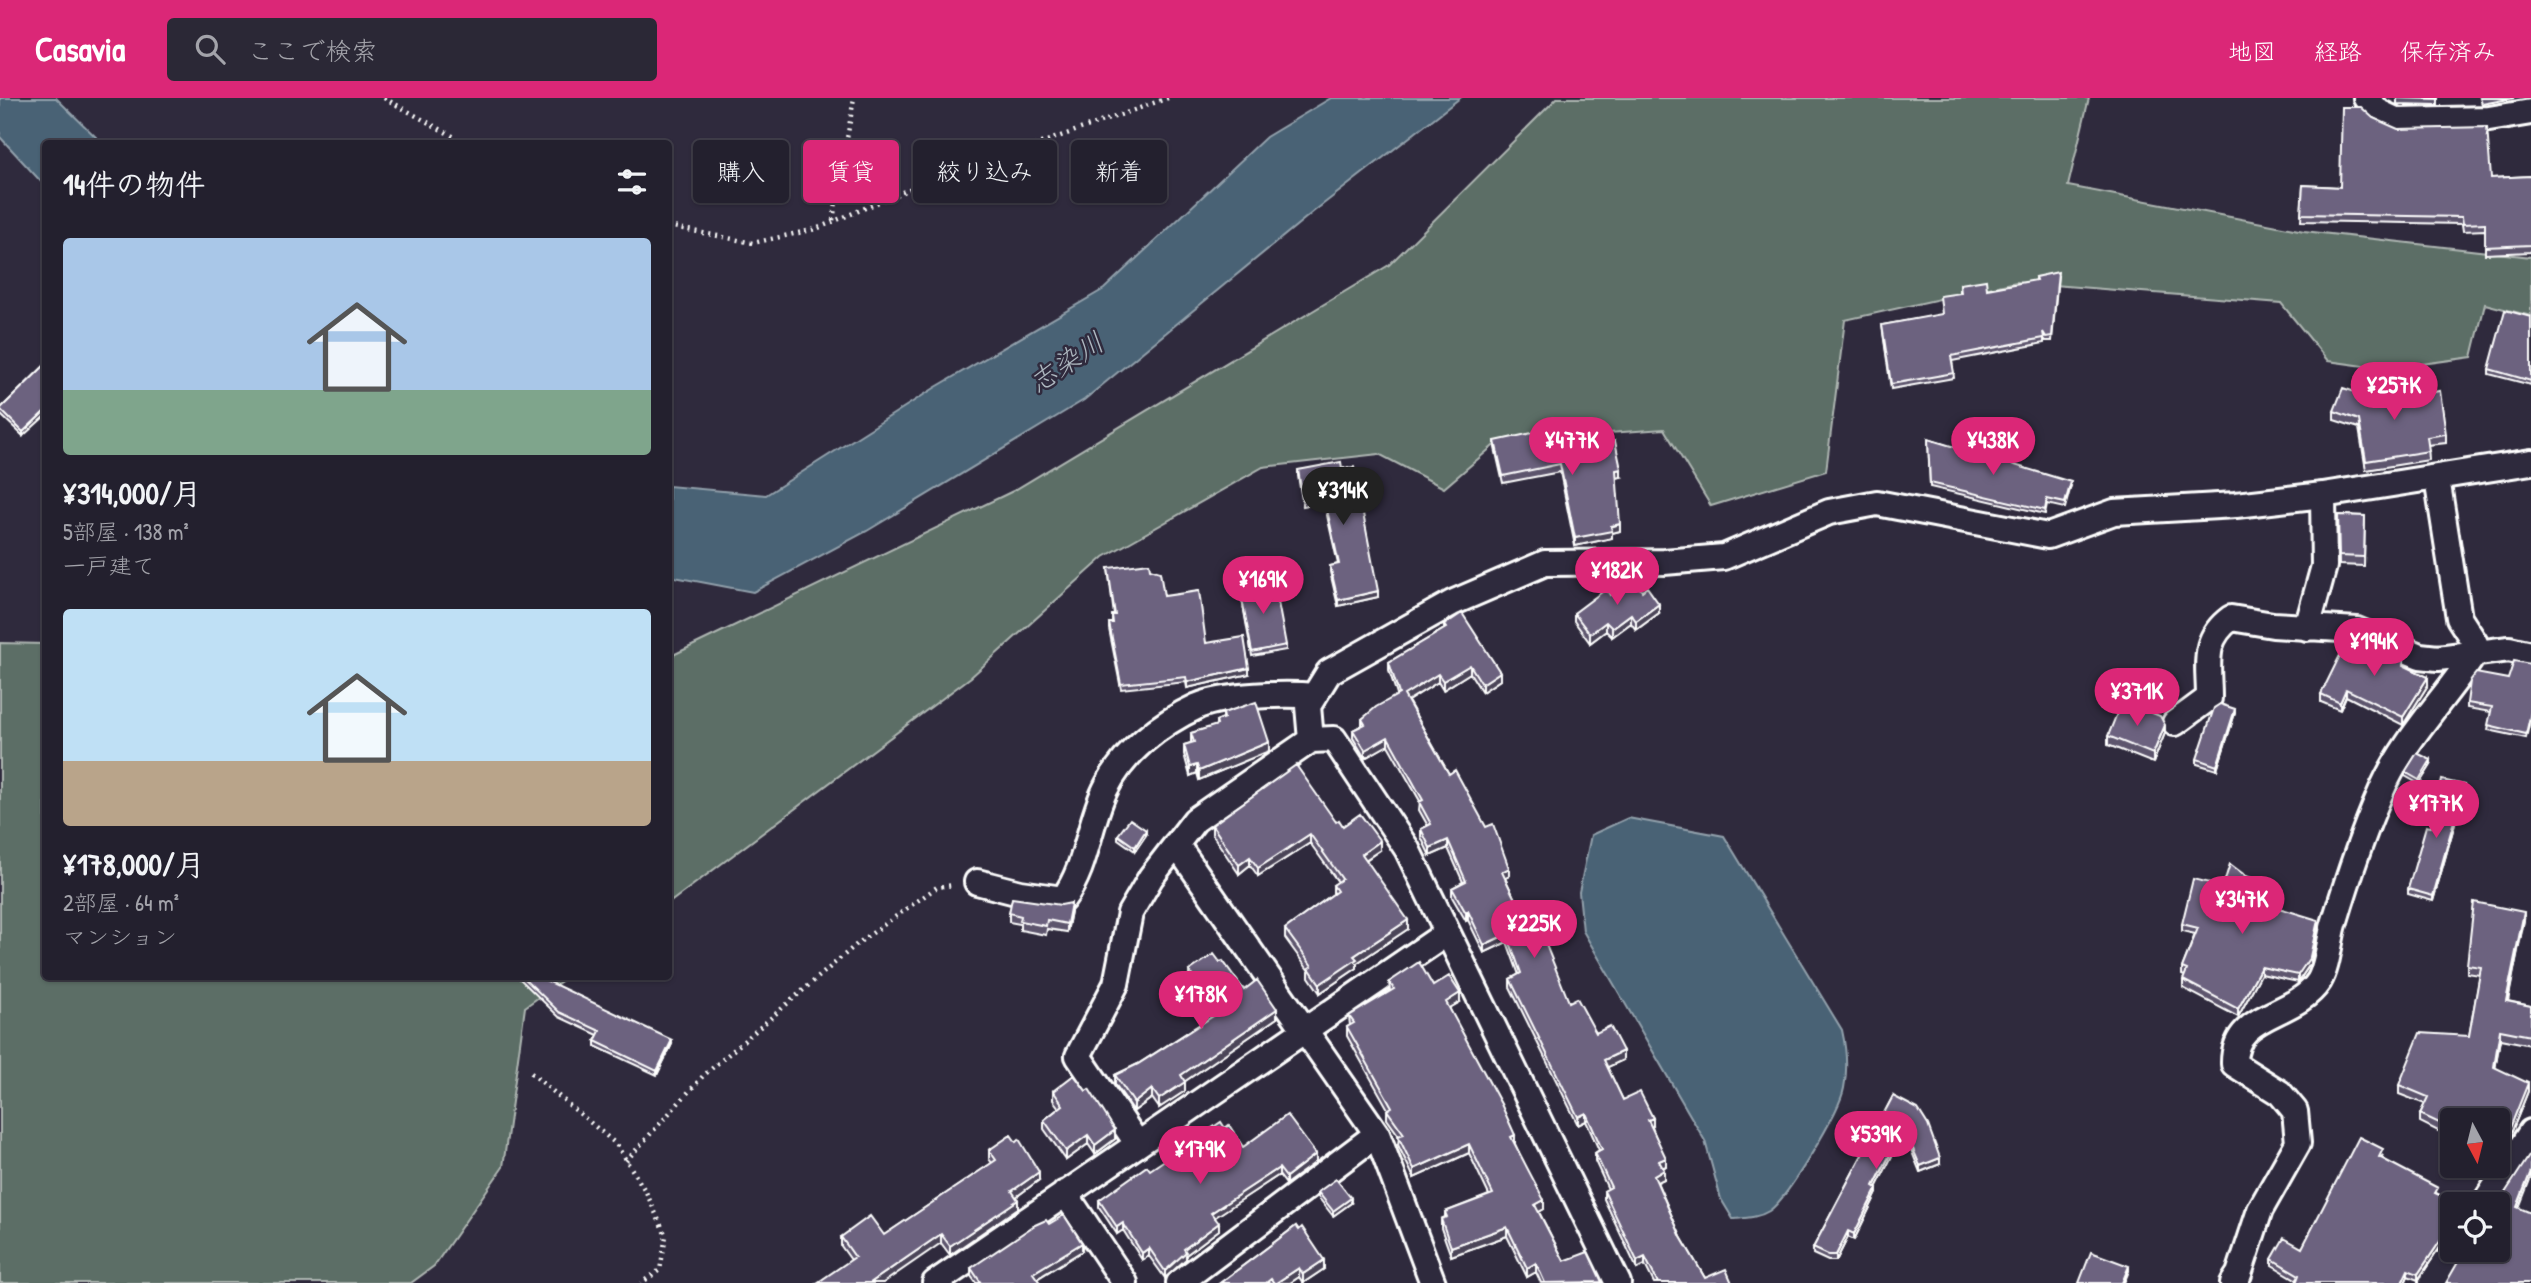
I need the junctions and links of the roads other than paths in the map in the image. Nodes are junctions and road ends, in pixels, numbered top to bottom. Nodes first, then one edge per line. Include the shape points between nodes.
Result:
1 (2366, 98) edge
2 (2468, 109) edge
3 (2531, 112) edge
4 (2531, 462) edge
5 (2437, 478) junction
6 (2323, 495) junction
7 (2307, 628) junction
8 (2475, 653) junction
9 (2531, 654) edge
10 (1314, 696) junction
11 (2175, 723) dead end
12 (1311, 740) junction
13 (1176, 844) junction
14 (977, 882) road end
15 (1447, 933) junction
16 (1305, 1029) junction
17 (2531, 1132) edge
18 (1377, 1134) junction
19 (1137, 1143) junction
20 (2492, 1192) edge
21 (1065, 1193) junction
22 (2445, 1262) edge
23 (938, 1282) edge
24 (1125, 1283) edge
25 (1179, 1283) edge
26 (1433, 1283) edge
27 (1618, 1283) edge
28 (2233, 1283) edge
29 (2432, 1283) edge

1 - 2 street via 2379,112 2398,121
2 - 3 street
4 - 5 street
5 - 6 street
5 - 8 street via 2459,618 2475,643
6 - 7 street via 2324,566
6 - 10 street via 2115,512 2048,536 1877,503 1829,512 1724,557 1545,563 1452,603 1329,672
7 - 8 street via 2357,630 2420,656
7 - 11 street via 2231,618 2215,630 2209,648 2209,698
8 - 9 street via 2509,649
8 - 28 street via 2396,759 2334,923 2320,979 2305,997 2243,1031 2234,1046 2234,1064 2280,1093 2295,1111 2298,1143 2260,1210
10 - 12 street via 1308,706
10 - 14 street via 1284,692 1200,705 1150,734 1123,762 1105,790 1075,882 1063,899
12 - 13 street via 1195,820
12 - 15 street via 1334,738 1407,849
13 - 16 street
13 - 19 street via 1129,913 1116,984 1078,1056
15 - 16 street
15 - 27 street
16 - 18 street
16 - 19 street
17 - 20 street
18 - 25 street
18 - 26 street
19 - 21 street
21 - 23 street
21 - 24 street
22 - 29 street

